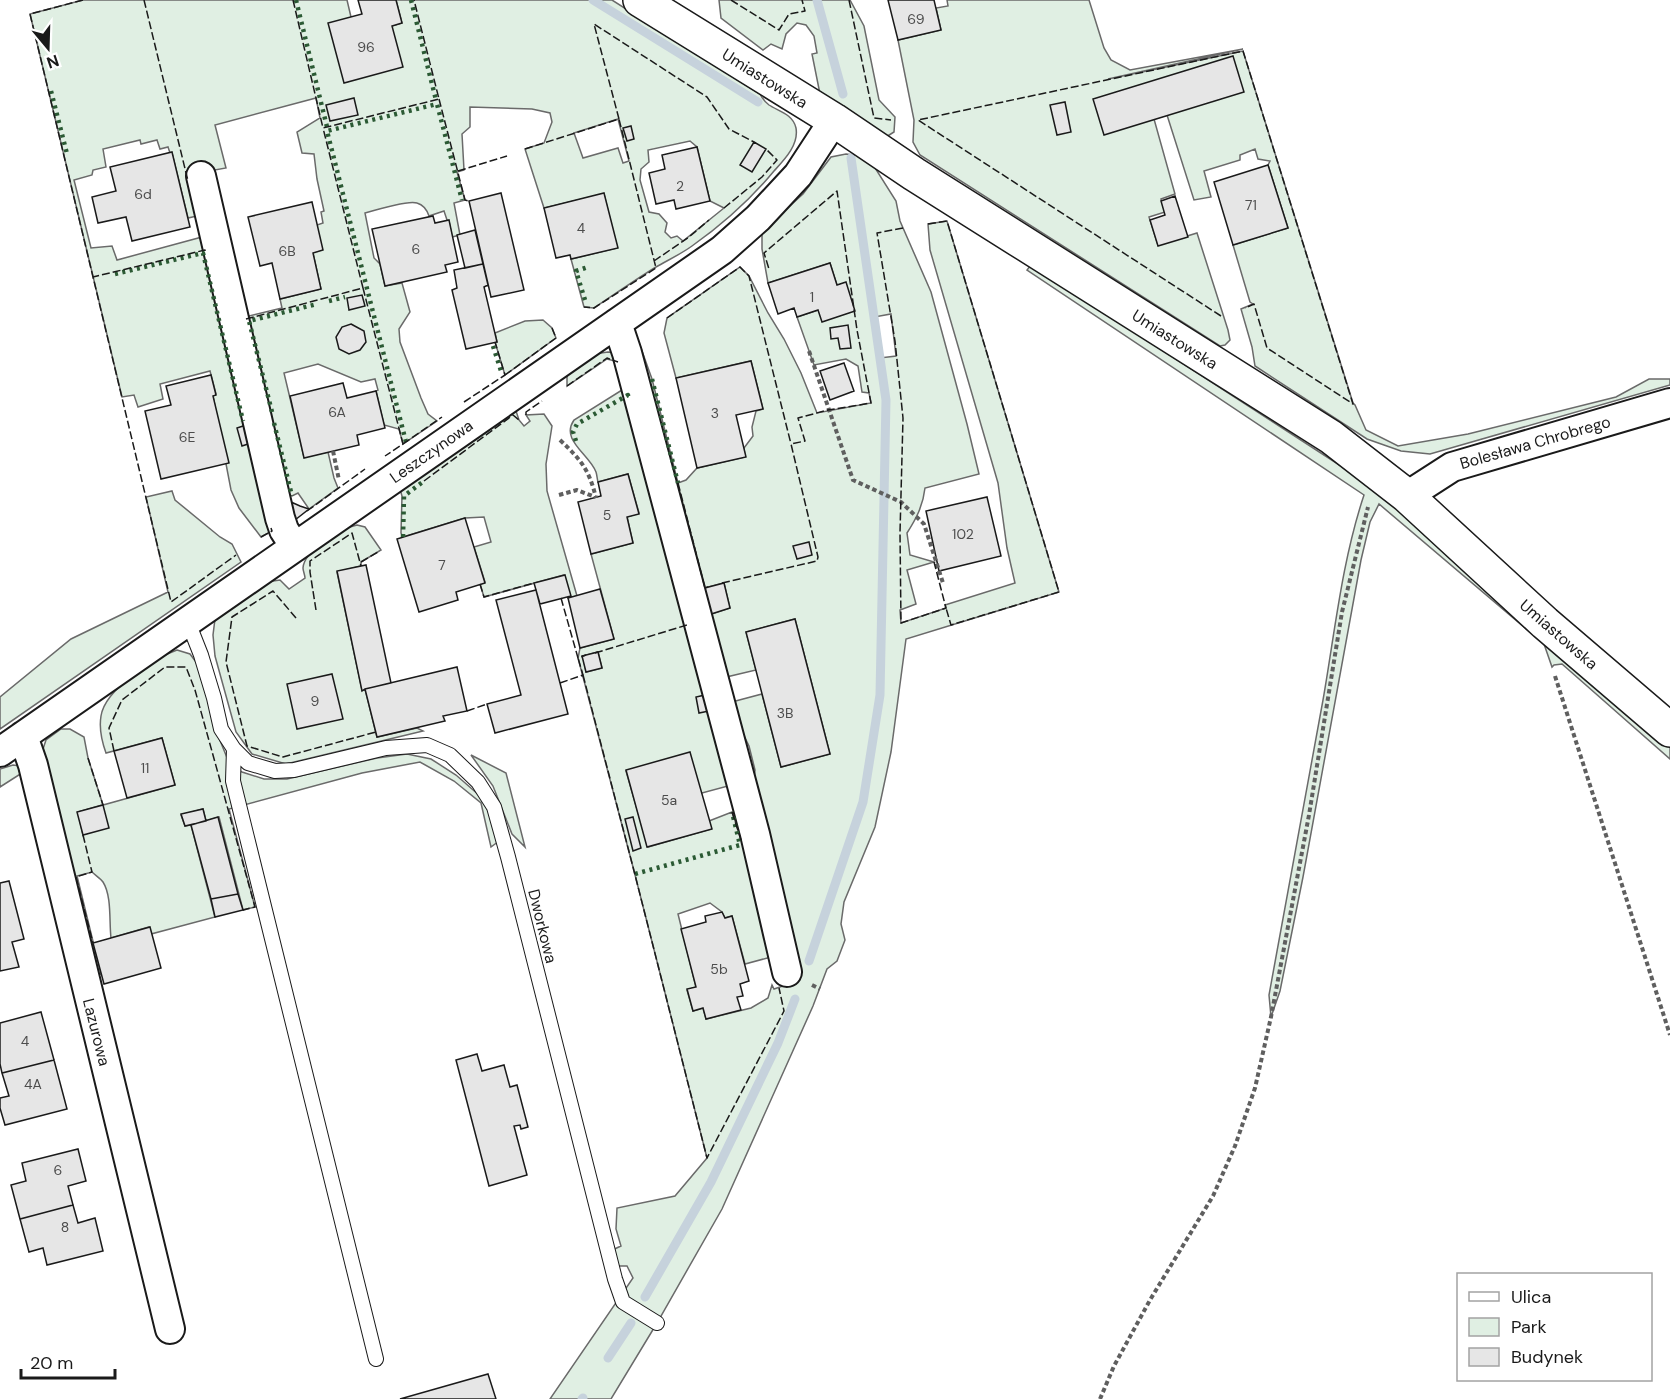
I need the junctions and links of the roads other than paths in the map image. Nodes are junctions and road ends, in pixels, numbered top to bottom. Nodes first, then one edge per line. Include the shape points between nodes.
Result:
1 (640, 0) edge
2 (834, 120) junction
3 (201, 176) dead end
4 (617, 323) junction
5 (1670, 403) edge
6 (1407, 496) junction
7 (295, 547) junction
8 (188, 622) junction
9 (1670, 730) edge
10 (23, 736) junction
11 (234, 749) junction
12 (0, 752) edge
13 (787, 972) dead end
14 (657, 1323) dead end
15 (170, 1329) dead end
16 (375, 1359) dead end

1 - 2 main road, Umiastowska
2 - 4 street, Leszczynowa via 798,175 758,218 722,250
2 - 6 main road, Umiastowska via 1331,437
3 - 7 street via 280,518
4 - 7 street, Leszczynowa
4 - 13 street via 752,824
5 - 6 street, Bolesława Chrobrego via 1452,467
6 - 9 main road, Umiastowska via 1545,623
7 - 8 street, Leszczynowa
8 - 10 street, Leszczynowa
8 - 11 lane, Dworkowa via 221,729
10 - 12 street, Leszczynowa
10 - 15 street, Lazurowa
11 - 14 lane, Dworkowa via 248,763 275,771 386,748 427,745 450,754 478,782 494,807 508,856 615,1279 623,1302
11 - 16 lane via 233,781

